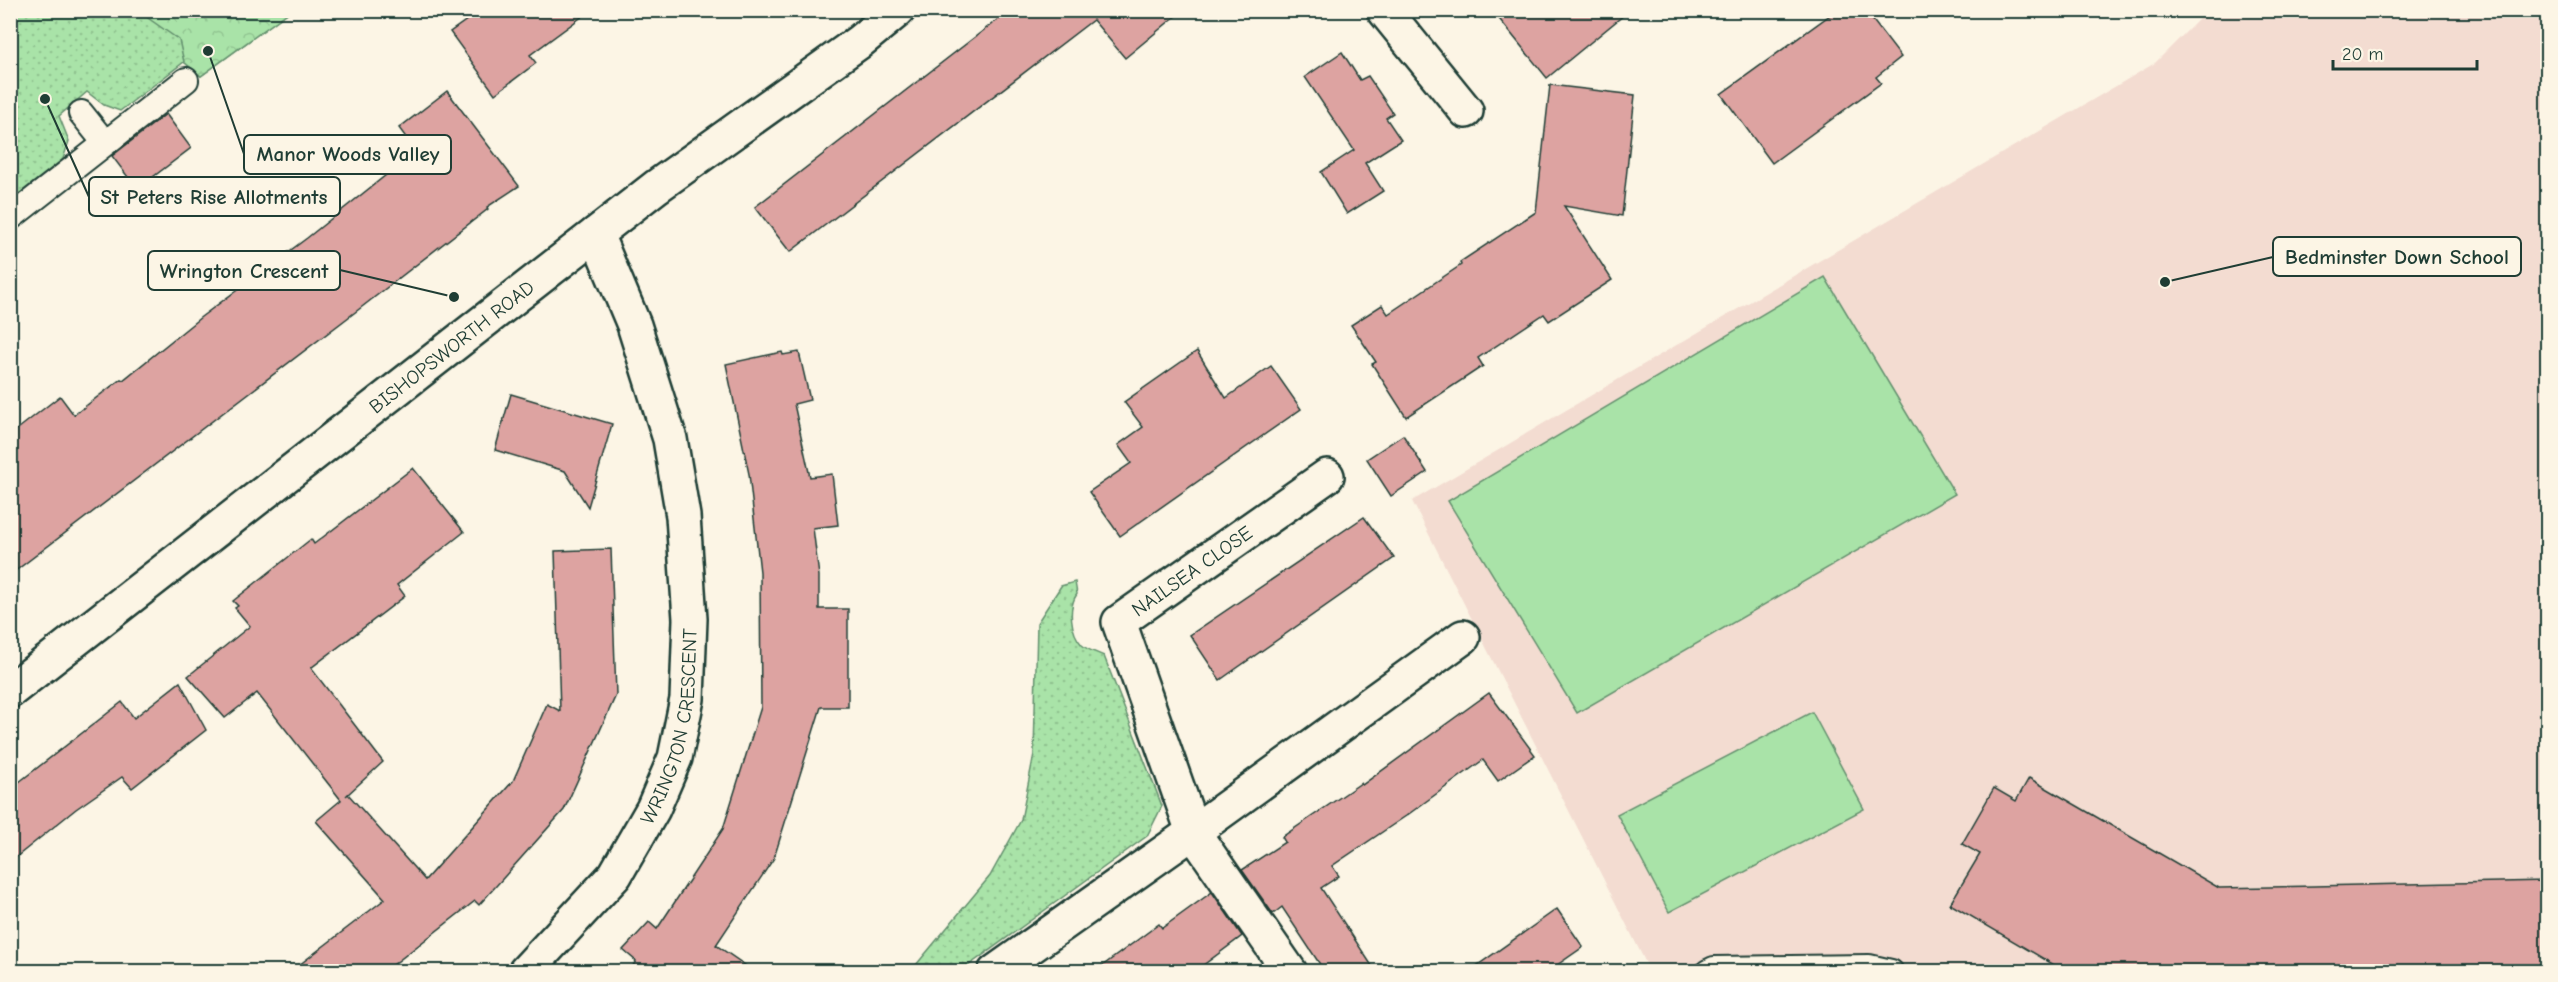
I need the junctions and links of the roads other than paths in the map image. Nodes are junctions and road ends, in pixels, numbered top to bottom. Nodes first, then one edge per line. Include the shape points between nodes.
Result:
1 (898, 10) edge
2 (1384, 10) edge
3 (186, 80) dead end
4 (1466, 111) dead end
5 (81, 113) dead end
6 (105, 143) junction
7 (10, 218) edge
8 (596, 234) junction
9 (1327, 476) dead end
10 (1463, 637) dead end
11 (10, 691) edge
12 (1193, 832) junction
13 (525, 972) edge
14 (995, 972) edge
15 (1290, 972) edge
16 (1708, 972) edge
17 (1891, 972) edge

1 - 8 street, BISHOPSWORTH ROAD
2 - 4 street
3 - 6 lane
5 - 6 lane
6 - 7 lane
8 - 11 street, BISHOPSWORTH ROAD
8 - 13 street, WRINGTON CRESCENT via 634,324 670,439 683,516 690,619 687,699 675,758 653,809 615,875
9 - 12 street, NAILSEA CLOSE via 1119,622
10 - 12 street
12 - 14 street
12 - 15 street, NAILSEA CLOSE
16 - 17 lane via 1869,967

